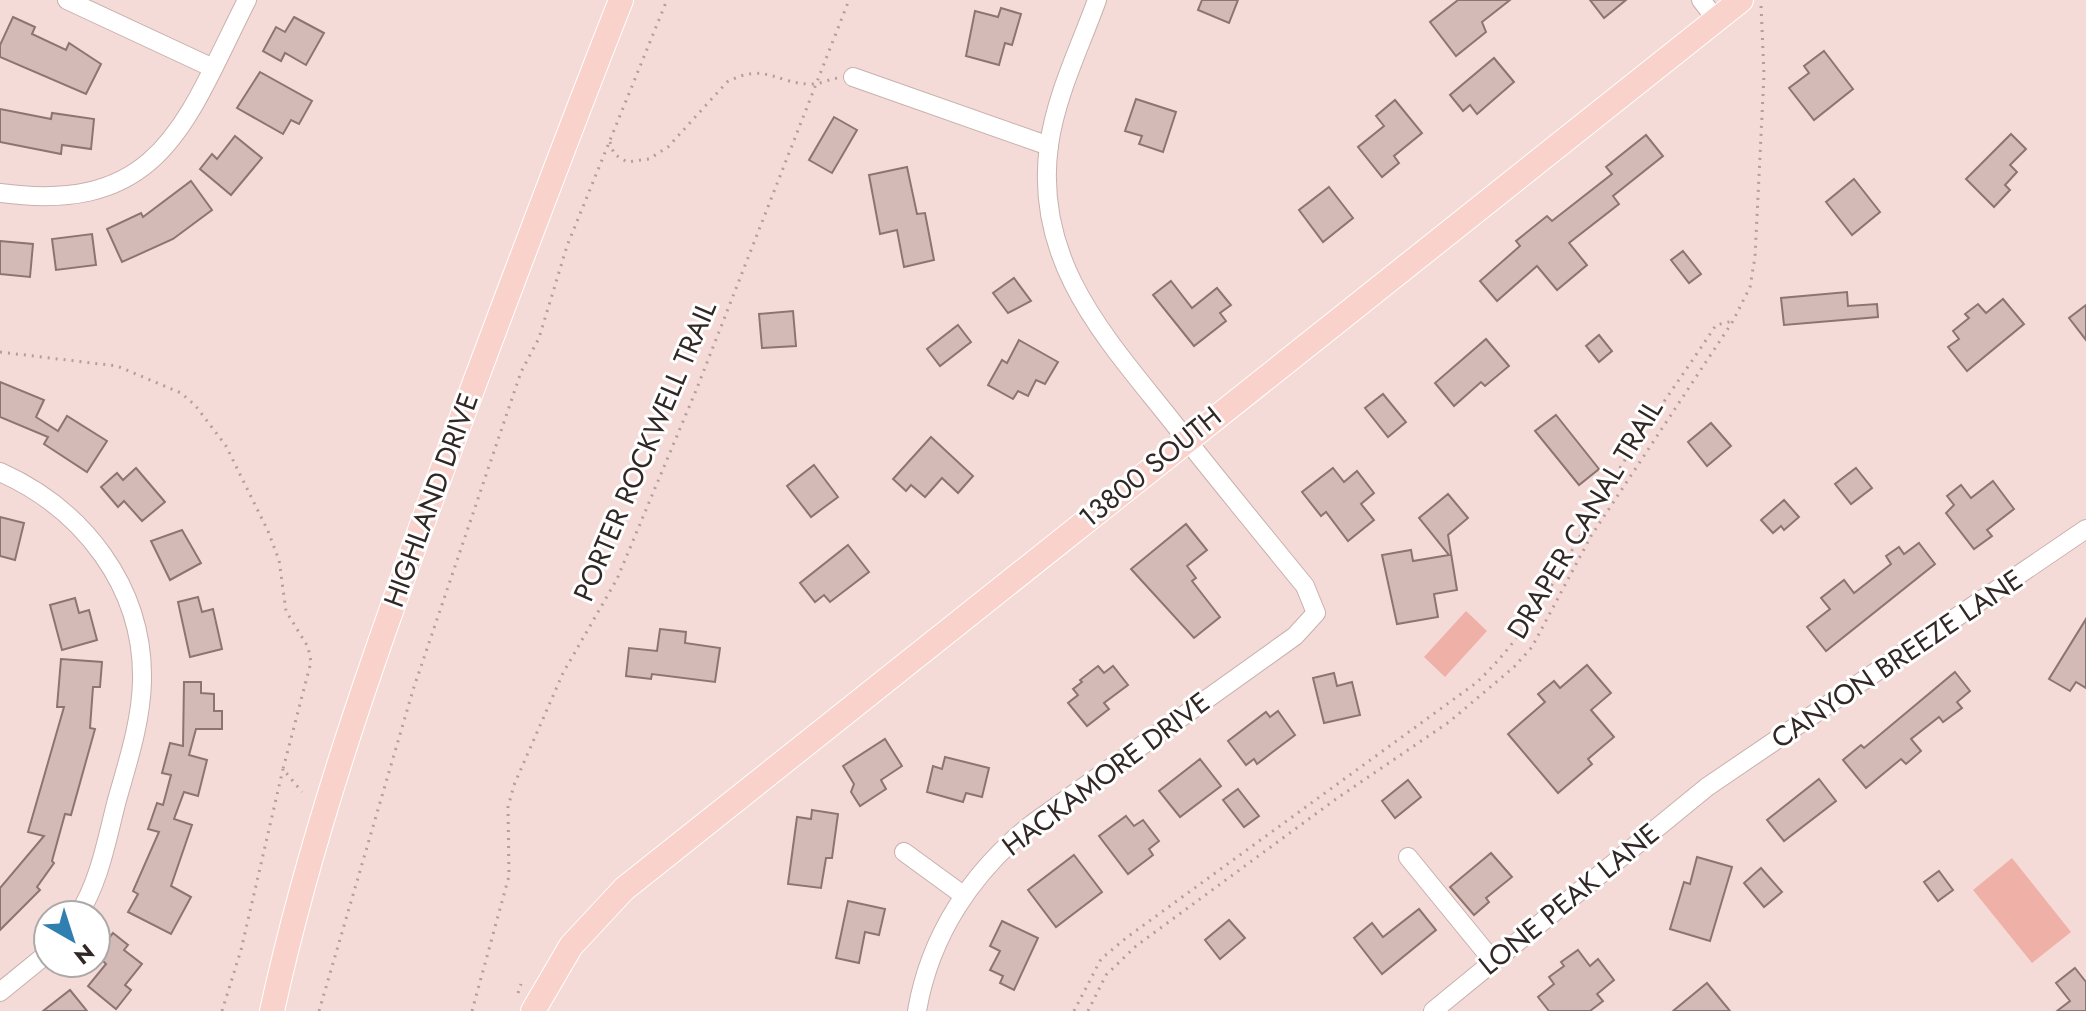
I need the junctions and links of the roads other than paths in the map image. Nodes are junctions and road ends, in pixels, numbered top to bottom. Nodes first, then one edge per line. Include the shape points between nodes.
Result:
1 (67, 0) edge
2 (247, 0) edge
3 (621, 0) edge
4 (1097, 0) edge
5 (1701, 0) edge
6 (1741, 0) edge
7 (1716, 19) junction
8 (213, 68) junction
9 (853, 77) road end
10 (1049, 146) junction
11 (0, 193) edge
12 (1186, 439) junction
13 (0, 472) edge
14 (2086, 529) edge
15 (1707, 787) joint
16 (904, 852) dead end
17 (1408, 857) dead end
18 (963, 895) junction
19 (85, 899) edge
20 (1493, 961) junction
21 (32, 966) edge
22 (0, 992) edge
23 (272, 1011) edge
24 (533, 1011) edge
25 (917, 1011) edge
26 (1433, 1011) edge

1 - 8 street
2 - 8 street
3 - 23 main road, HIGHLAND DRIVE via 370,666 303,879
4 - 10 street
5 - 7 street
6 - 7 main road, 13800 SOUTH
7 - 12 main road, 13800 SOUTH
8 - 11 street via 179,132 129,177 67,196
9 - 10 street
10 - 12 street via 1052,219 1071,282 1099,330
12 - 18 street, HACKAMORE DRIVE via 1305,586 1316,613 1295,636 1020,834
12 - 24 main road, 13800 SOUTH via 624,889 571,946
13 - 19 street via 38,491 101,551 129,605 141,661 134,736 101,861
14 - 15 street, CANYON BREEZE LANE
15 - 20 street, LONE PEAK LANE
16 - 18 street
17 - 20 street
18 - 25 street, HACKAMORE DRIVE via 932,956
20 - 26 street, LONE PEAK LANE
21 - 22 street

